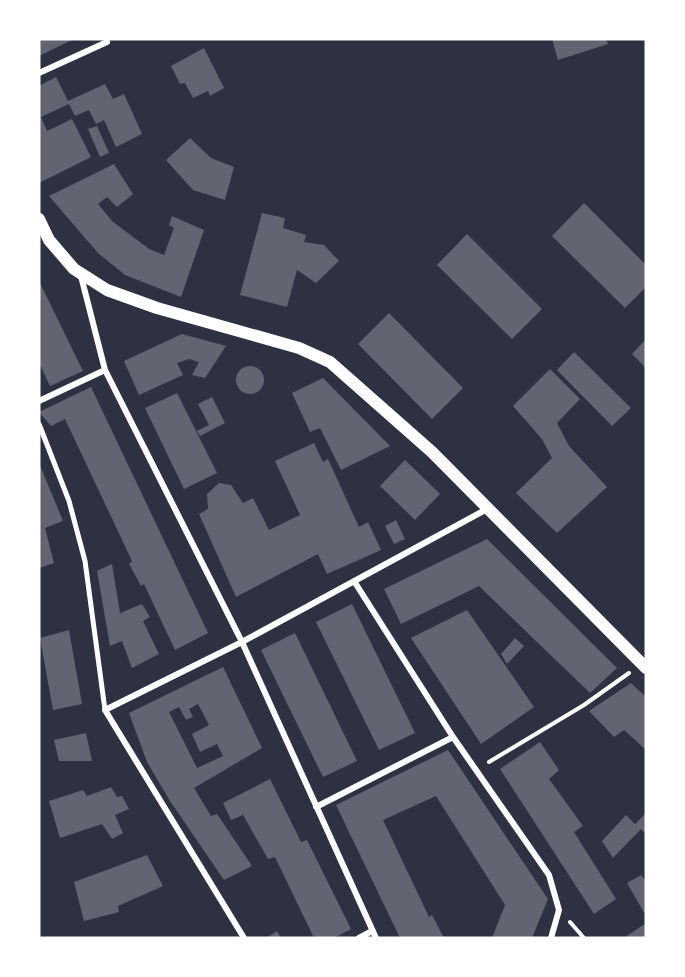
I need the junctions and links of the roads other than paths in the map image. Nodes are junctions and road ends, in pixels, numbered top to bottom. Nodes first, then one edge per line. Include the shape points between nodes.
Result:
1 (107, 42) dead end
2 (39, 73) edge
3 (39, 219) edge
4 (81, 276) junction
5 (105, 370) junction
6 (39, 401) edge
7 (39, 424) edge
8 (487, 509) junction
9 (354, 581) junction
10 (242, 642) junction
11 (644, 666) edge
12 (105, 710) junction
13 (453, 737) junction
14 (316, 807) junction
15 (374, 935) edge
16 (244, 938) edge
17 (359, 938) edge
18 (551, 938) edge

1 - 2 street
3 - 4 main road via 50,240
4 - 5 street
4 - 8 main road via 129,299 299,348 330,362 432,452
5 - 6 street
5 - 10 street
7 - 12 street via 69,501 85,561
8 - 9 street
8 - 11 main road
9 - 10 street
9 - 13 street
10 - 12 street
10 - 14 street
12 - 16 street
13 - 14 street
13 - 18 street via 549,874 559,910
14 - 15 street
15 - 17 street

